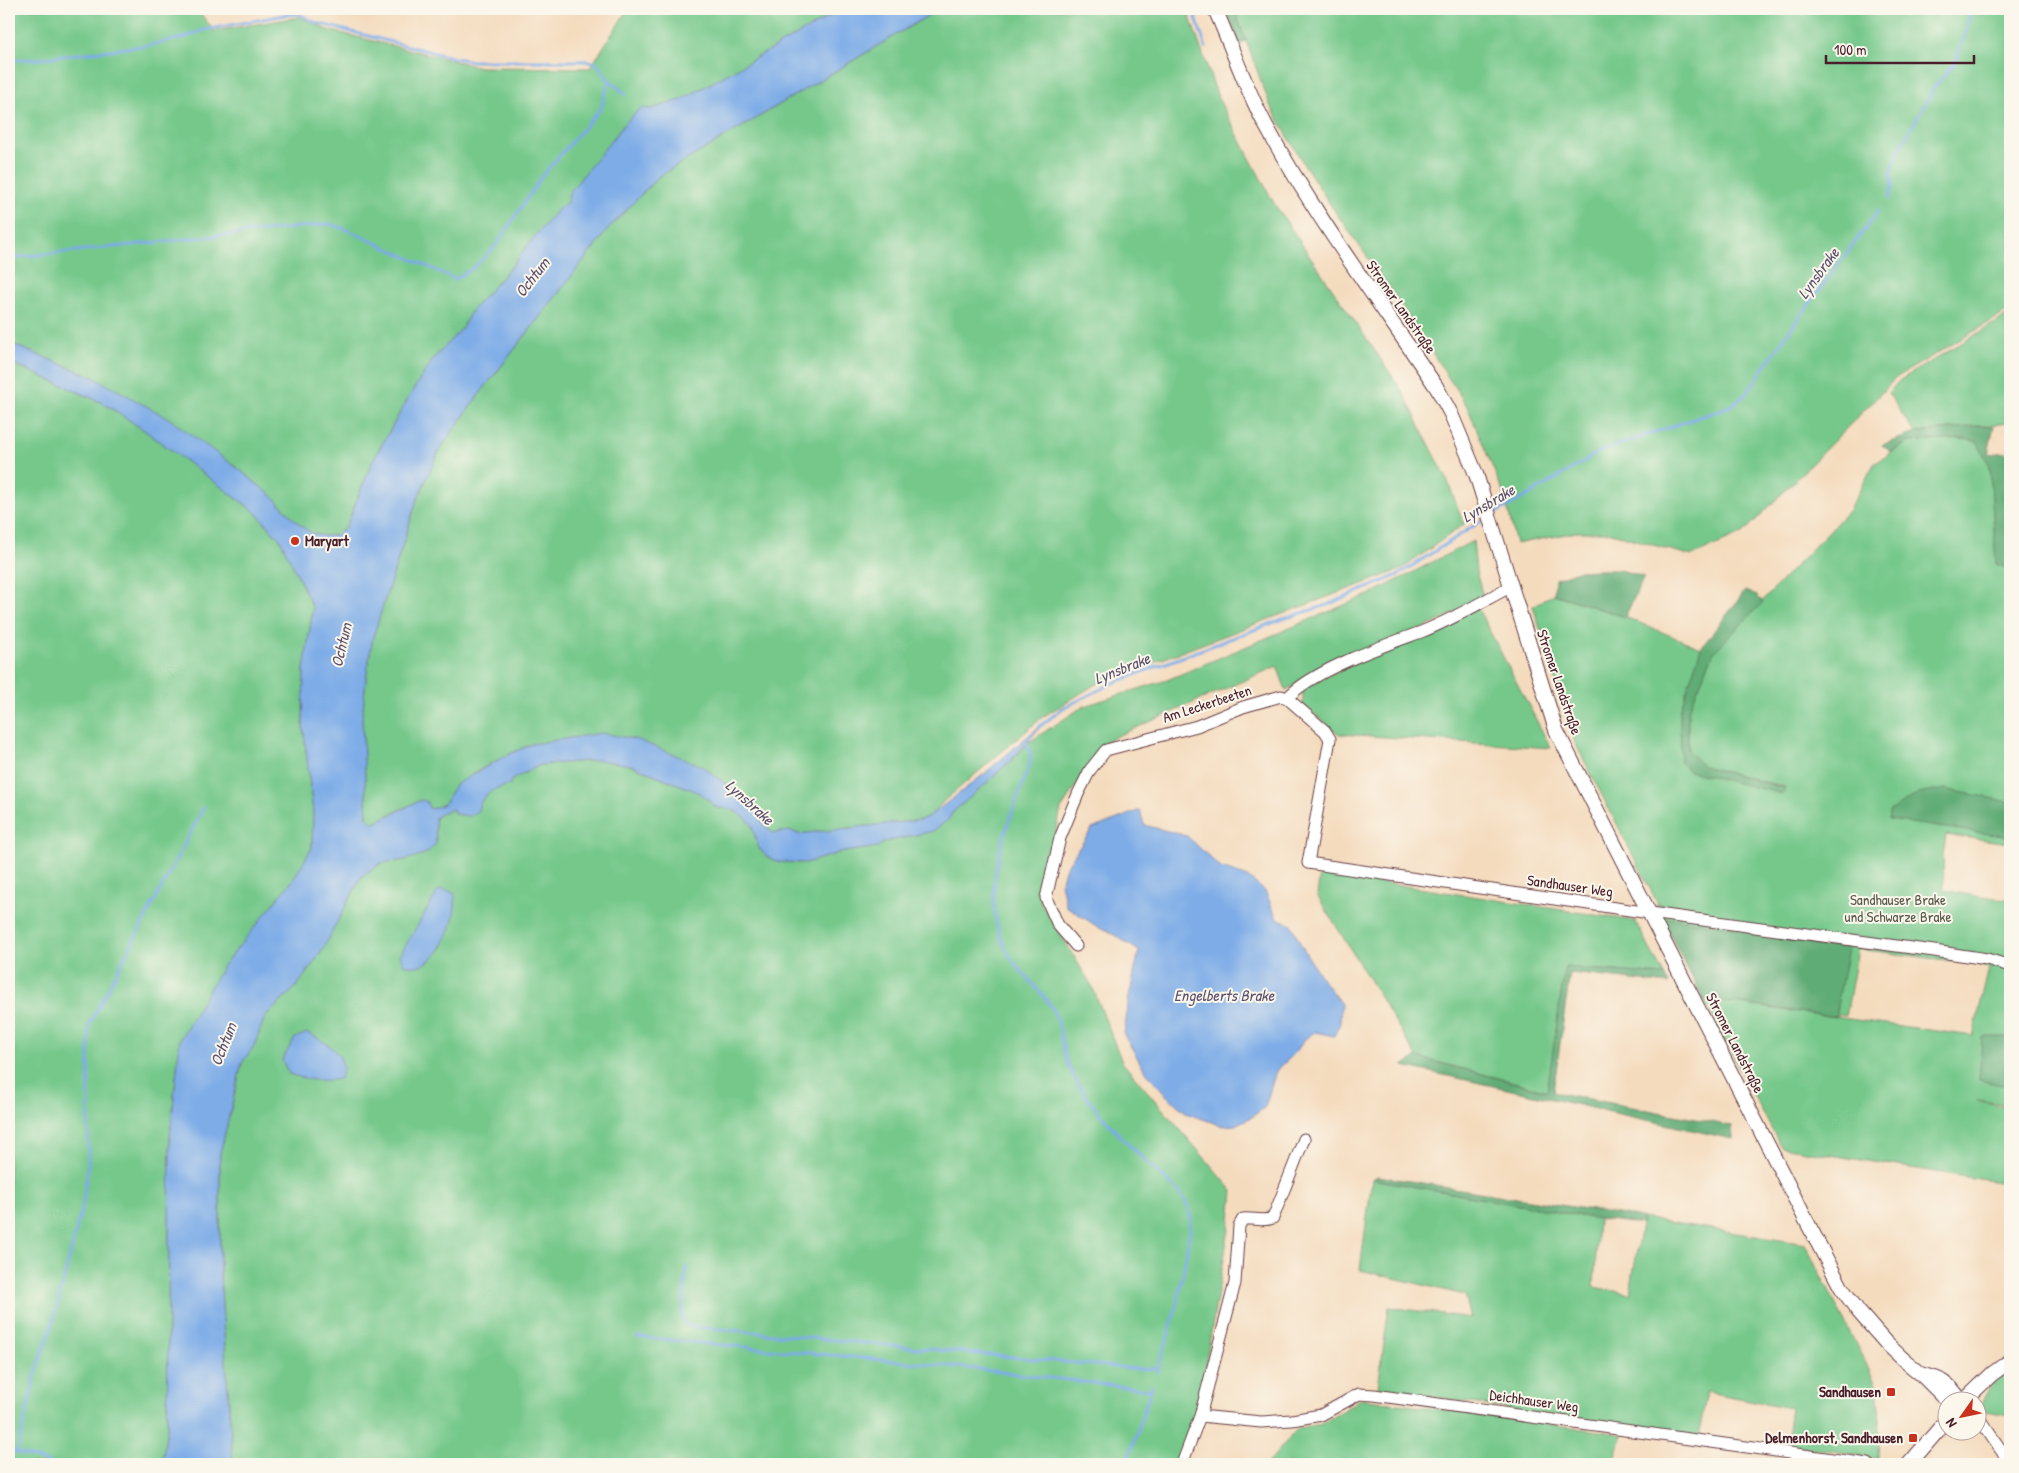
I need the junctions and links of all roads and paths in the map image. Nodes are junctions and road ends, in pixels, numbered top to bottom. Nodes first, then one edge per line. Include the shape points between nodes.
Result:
1 (1215, 9) edge
2 (1510, 587) junction
3 (1287, 698) junction
4 (1650, 913) junction
5 (1076, 946) dead end
6 (2010, 966) edge
7 (1304, 1139) dead end
8 (2010, 1361) edge
9 (1921, 1374) junction
10 (1937, 1390) edge
11 (1953, 1390) edge
12 (1975, 1390) edge
13 (1200, 1416) junction
14 (1986, 1429) edge
15 (1936, 1433) edge
16 (1182, 1464) edge
17 (1868, 1464) edge
18 (1909, 1464) edge
19 (2007, 1464) edge

1 - 2 main road, Stromer Landstraße via 1264,122 1287,164 1316,212 1437,388 1466,448
2 - 3 street via 1444,622 1392,641 1330,670 1308,681
2 - 4 main road, Stromer Landstraße via 1556,730
3 - 4 street, Sandhauser Weg via 1330,739 1308,864
3 - 5 street, Am Leckerbeeten via 1280,696 1197,726 1106,750 1090,770 1060,838 1046,898 1058,925
4 - 6 street, Sandhauser Weg via 1934,951
4 - 9 main road, Stromer Landstraße via 1841,1287 1886,1343
7 - 13 street via 1273,1218 1243,1220 1239,1226 1235,1283
8 - 12 main road
9 - 10 main road, Stromer Landstraße
9 - 11 main road, Stromer Landstraße via 1939,1378
13 - 16 street
13 - 17 street, Deichhauser Weg via 1261,1422 1292,1420 1321,1415 1359,1394 1374,1395
14 - 19 street
15 - 18 main road

